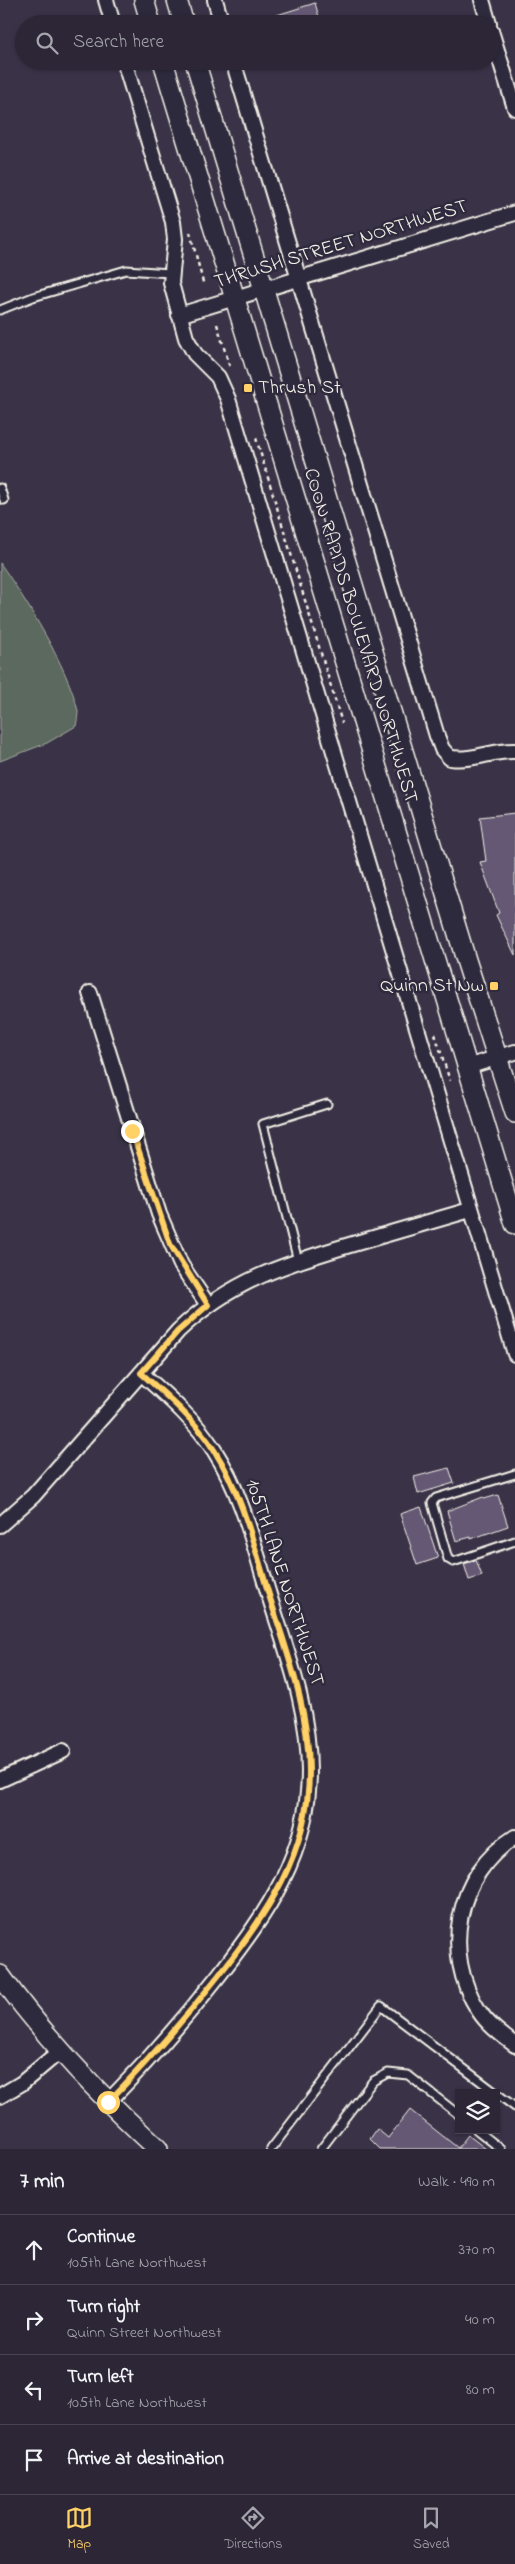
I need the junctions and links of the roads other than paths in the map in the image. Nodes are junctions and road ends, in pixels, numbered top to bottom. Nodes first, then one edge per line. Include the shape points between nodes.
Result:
1 (106, 0) edge
2 (144, 0) edge
3 (176, 0) edge
4 (215, 0) edge
5 (482, 0) edge
6 (110, 15) edge
7 (148, 15) edge
8 (181, 15) edge
9 (219, 15) edge
10 (486, 15) edge
11 (500, 60) edge
12 (127, 70) edge
13 (166, 70) edge
14 (198, 70) edge
15 (236, 70) edge
16 (515, 108) edge
17 (515, 213) edge
18 (170, 273) junction
19 (299, 279) junction
20 (264, 290) junction
21 (235, 299) junction
22 (0, 310) edge
23 (179, 315) junction
24 (0, 488) edge
25 (4, 500) dead end
26 (515, 751) edge
27 (90, 993) dead end
28 (506, 1055) edge
29 (467, 1067) junction
30 (327, 1104) dead end
31 (515, 1114) edge
32 (470, 1210) junction
33 (515, 1224) edge
34 (298, 1261) junction
35 (208, 1305) junction
36 (515, 1354) edge
37 (141, 1373) junction
38 (515, 1474) edge
39 (0, 1526) edge
40 (515, 1541) edge
41 (63, 1751) dead end
42 (0, 1780) edge
43 (515, 1837) edge
44 (0, 1975) edge
45 (515, 2045) edge
46 (60, 2051) junction
47 (491, 2089) edge
48 (0, 2096) edge
49 (500, 2096) edge
50 (108, 2102) junction
51 (515, 2108) edge
52 (455, 2113) edge
53 (482, 2134) edge
54 (158, 2149) edge
55 (271, 2149) edge
56 (321, 2149) edge
57 (501, 2149) edge

1 - 6 street
2 - 7 main road
3 - 8 main road
4 - 9 street
5 - 10 street
11 - 16 street
12 - 18 street via 173,222 176,239
13 - 21 main road, COON RAPIDS BOULEVARD NORTHWEST
14 - 20 main road, COON RAPIDS BOULEVARD NORTHWEST
15 - 19 street
17 - 19 street, THRUSH STREET NORTHWEST
18 - 22 lane via 126,270
18 - 23 street
19 - 20 street, THRUSH STREET NORTHWEST
19 - 26 street via 442,749 450,758 469,760 500,751
20 - 21 street, THRUSH STREET NORTHWEST
20 - 28 main road, COON RAPIDS BOULEVARD NORTHWEST
21 - 23 street, THRUSH STREET NORTHWEST
21 - 29 main road, COON RAPIDS BOULEVARD NORTHWEST
23 - 32 street via 190,347 218,378 228,399
24 - 25 lane
27 - 35 street via 159,1214 177,1258
28 - 29 street
28 - 31 main road, COON RAPIDS BOULEVARD NORTHWEST
29 - 33 main road, COON RAPIDS BOULEVARD NORTHWEST
30 - 34 lane via 262,1124
32 - 34 street
32 - 36 street
34 - 35 street via 253,1278
35 - 37 street via 178,1331
37 - 39 street via 33,1496
37 - 50 street, 105TH LANE NORTHWEST via 202,1434 221,1462 236,1494 297,1683 306,1729 308,1796 288,1872 277,1894 180,2026
38 - 40 lane via 436,1498 432,1503 448,1559 453,1562
41 - 42 street
43 - 45 street via 488,1858 474,1878 460,1912 457,1940 460,1970 470,1996 485,2020
44 - 46 main road
46 - 48 street
46 - 50 main road
47 - 55 lane via 381,2006
49 - 51 lane
50 - 54 main road
52 - 56 lane via 408,2075 388,2073 373,2081
53 - 57 lane

